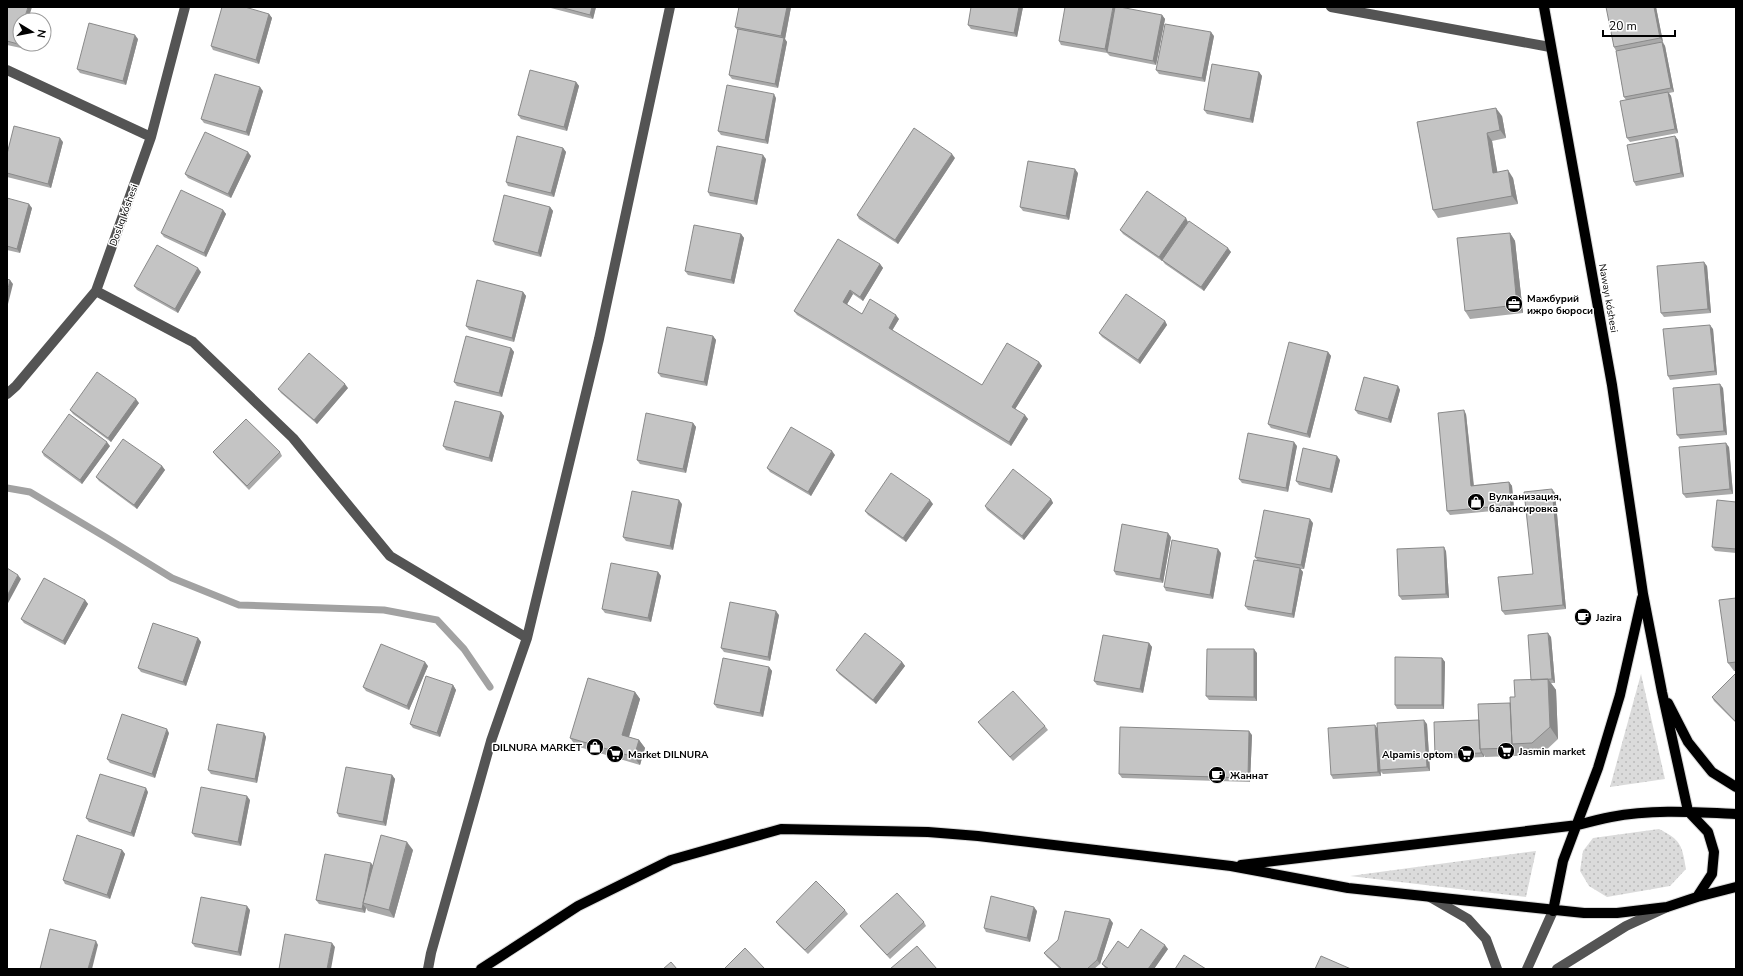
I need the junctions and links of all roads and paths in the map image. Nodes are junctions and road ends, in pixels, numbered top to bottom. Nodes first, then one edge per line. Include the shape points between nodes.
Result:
1 (185, 7) edge
2 (670, 7) edge
3 (1331, 7) edge
4 (1544, 7) edge
5 (1550, 47) junction
6 (7, 70) edge
7 (151, 137) junction
8 (96, 291) junction
9 (7, 394) edge
10 (1643, 594) junction
11 (527, 638) junction
12 (1662, 692) junction
13 (1736, 786) edge
14 (1688, 811) junction
15 (1736, 814) edge
16 (1578, 825) junction
17 (1231, 866) junction
18 (1736, 887) edge
19 (1430, 897) junction
20 (1696, 897) junction
21 (1666, 908) junction
22 (1553, 911) junction
23 (428, 969) edge
24 (481, 969) edge
25 (1497, 969) edge
26 (1527, 969) edge
27 (1557, 969) edge

1 - 7 street, Doslıq kóshesi
2 - 11 street via 599,339
3 - 5 street
4 - 5 main road, Nawayı kóshesi
5 - 10 main road, Nawayı kóshesi via 1612,384
6 - 7 street
7 - 8 street, Doslıq kóshesi
8 - 9 street, Doslıq kóshesi
8 - 11 street via 192,342 293,438 390,556
10 - 12 main road, Nawayı kóshesi
10 - 16 main road via 1620,695
11 - 23 street via 491,741
12 - 13 main road via 1688,742 1712,772
12 - 14 main road, Nawayı kóshesi
14 - 15 main road
14 - 16 main road via 1610,817
14 - 20 main road via 1708,832 1714,852 1712,874
16 - 17 main road
16 - 22 main road via 1564,861
17 - 19 main road via 1348,888
17 - 24 main road via 978,836 928,832 781,829 671,860 578,906
18 - 20 main road
19 - 22 main road
19 - 25 street via 1468,919 1486,939
20 - 21 main road
21 - 22 main road via 1584,914
21 - 27 street via 1626,926
22 - 26 street

